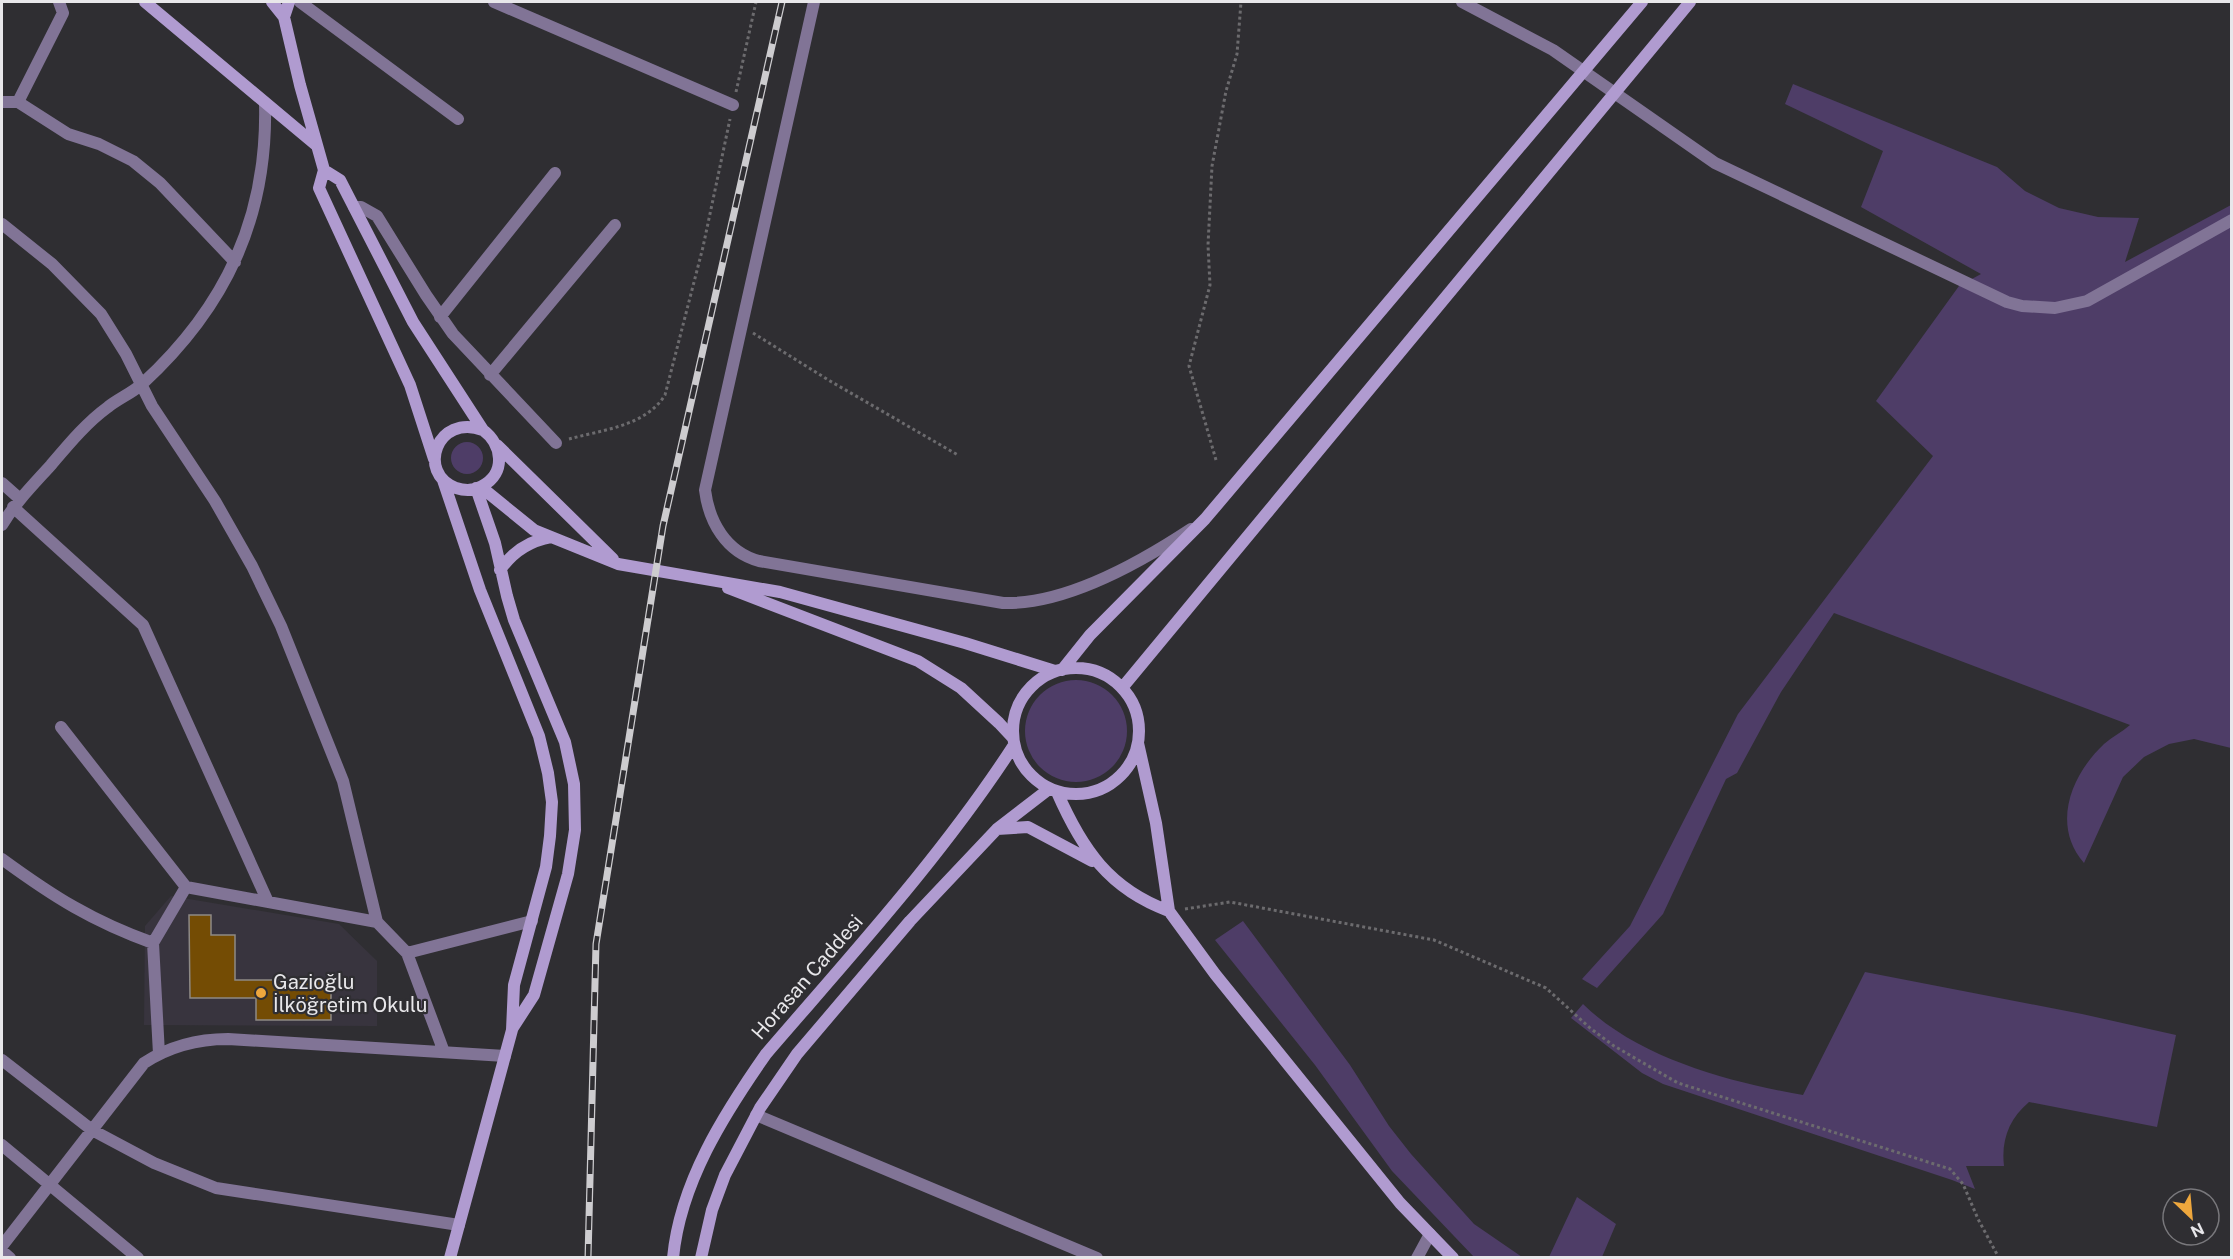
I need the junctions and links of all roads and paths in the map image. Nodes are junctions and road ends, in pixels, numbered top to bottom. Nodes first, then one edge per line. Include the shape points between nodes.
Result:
1 (59, 2) edge
2 (145, 2) edge
3 (272, 2) edge
4 (289, 2) edge
5 (300, 2) edge
6 (494, 2) edge
7 (756, 2) edge
8 (814, 2) edge
9 (1241, 2) edge
10 (1462, 2) edge
11 (1642, 2) edge
12 (1690, 2) edge
13 (284, 17) junction
14 (1584, 71) junction
15 (1615, 92) junction
16 (2, 102) edge
17 (18, 102) junction
18 (265, 103) junction
19 (733, 105) junction
20 (458, 119) dead end
21 (316, 145) junction
22 (324, 170) junction
23 (555, 173) dead end
24 (354, 207) junction
25 (2232, 220) edge
26 (2, 224) edge
27 (615, 225) dead end
28 (235, 262) junction
29 (440, 317) junction
30 (741, 325) junction
31 (490, 375) junction
32 (140, 386) junction
33 (483, 429) junction
34 (556, 442) joint
35 (496, 444) junction
36 (958, 455) dead end
37 (1216, 460) dead end
38 (435, 462) junction
39 (443, 480) junction
40 (2, 483) edge
41 (478, 488) junction
42 (16, 503) junction
43 (1205, 519) junction
44 (2, 525) edge
45 (551, 537) junction
46 (618, 564) junction
47 (500, 570) junction
48 (708, 579) junction
49 (1058, 670) junction
50 (1122, 688) junction
51 (62, 727) dead end
52 (1013, 742) junction
53 (1138, 743) junction
54 (1053, 790) junction
55 (997, 829) junction
56 (2, 859) edge
57 (1098, 864) junction
58 (186, 887) junction
59 (268, 902) junction
60 (1169, 911) junction
61 (532, 921) junction
62 (377, 922) junction
63 (153, 943) junction
64 (408, 953) junction
65 (512, 1030) junction
66 (444, 1052) junction
67 (159, 1054) junction
68 (505, 1056) junction
69 (2, 1060) edge
70 (756, 1115) junction
71 (92, 1130) junction
72 (2, 1145) edge
73 (50, 1184) junction
74 (459, 1225) junction
75 (1430, 1234) junction
76 (2, 1246) edge
77 (2, 1251) edge
78 (10, 1257) edge
79 (138, 1257) edge
80 (450, 1257) edge
81 (673, 1257) edge
82 (701, 1257) edge
83 (1097, 1257) edge
84 (1417, 1257) edge
85 (1453, 1257) edge
86 (1999, 1257) edge

1 - 17 street via 63,13
2 - 18 street
3 - 13 street
4 - 13 street
5 - 20 street
6 - 19 street
7 - 19 path
8 - 30 street
9 - 37 path via 1237,54 1212,166 1210,285 1189,366
10 - 14 street
11 - 14 street
12 - 15 street
13 - 21 street
14 - 15 street
14 - 43 street
15 - 25 street via 1715,163 1992,296 2022,306 2055,308 2087,301
15 - 50 street
16 - 17 street
17 - 28 street via 68,134 134,161
18 - 21 street
18 - 28 street via 261,182
19 - 34 path via 703,247 665,395 639,419
21 - 22 street
22 - 24 street via 340,180
22 - 38 street via 319,188 410,385
23 - 29 street
24 - 29 street via 377,216
24 - 33 street via 413,322
26 - 32 street via 52,264 94,307 113,331
27 - 31 street
28 - 32 street via 202,318
29 - 31 street
30 - 36 path
30 - 43 street via 705,490 709,512 719,531 734,549 750,558 1003,603 1024,603 1124,568
31 - 34 street
32 - 42 street via 77,435
32 - 62 street via 234,533 281,626 343,781
33 - 35 street
33 - 38 street via 463,426 445,434 435,452
35 - 41 street via 499,464 489,481
35 - 46 street
38 - 39 street
39 - 41 street via 461,489
39 - 61 street via 480,590 532,715 548,773 552,802 550,836
40 - 42 street
41 - 45 street via 534,530
41 - 47 street
42 - 44 street
42 - 59 street via 143,625
43 - 49 street
45 - 46 street
45 - 47 street via 520,548
46 - 48 street
47 - 65 street via 514,620 565,742 575,807 572,852 534,995
48 - 49 street via 812,601
48 - 52 street via 918,662 960,688
49 - 50 street via 1095,670
49 - 52 street via 1024,695 1013,719
50 - 53 street via 1138,717
51 - 58 street
52 - 54 street via 1025,770
52 - 81 street, Horasan Caddesi via 986,788 891,910 749,1078 718,1130 687,1195
53 - 54 street via 1128,768 1108,786 1083,794
53 - 60 street via 1156,823
54 - 55 street
54 - 57 street
55 - 57 street via 1028,827
55 - 70 street via 910,921 818,1028
56 - 63 street via 86,915
57 - 60 street via 1124,888
58 - 59 street
58 - 63 street
59 - 62 street
60 - 75 street via 1385,1185
60 - 86 path via 1230,902 1434,940 1545,988 1614,1046 1678,1083 1950,1169 1963,1184
61 - 64 street
61 - 65 street via 514,985
62 - 64 street
63 - 67 street
64 - 66 street
65 - 68 street
66 - 67 street via 211,1039
66 - 68 street
67 - 71 street via 144,1064
68 - 74 street
69 - 71 street
70 - 82 street via 718,1193
70 - 83 street
71 - 73 street
71 - 74 street via 154,1163 216,1188
72 - 73 street
73 - 76 street
73 - 79 street
74 - 80 street
75 - 84 street
75 - 85 street
77 - 78 street

